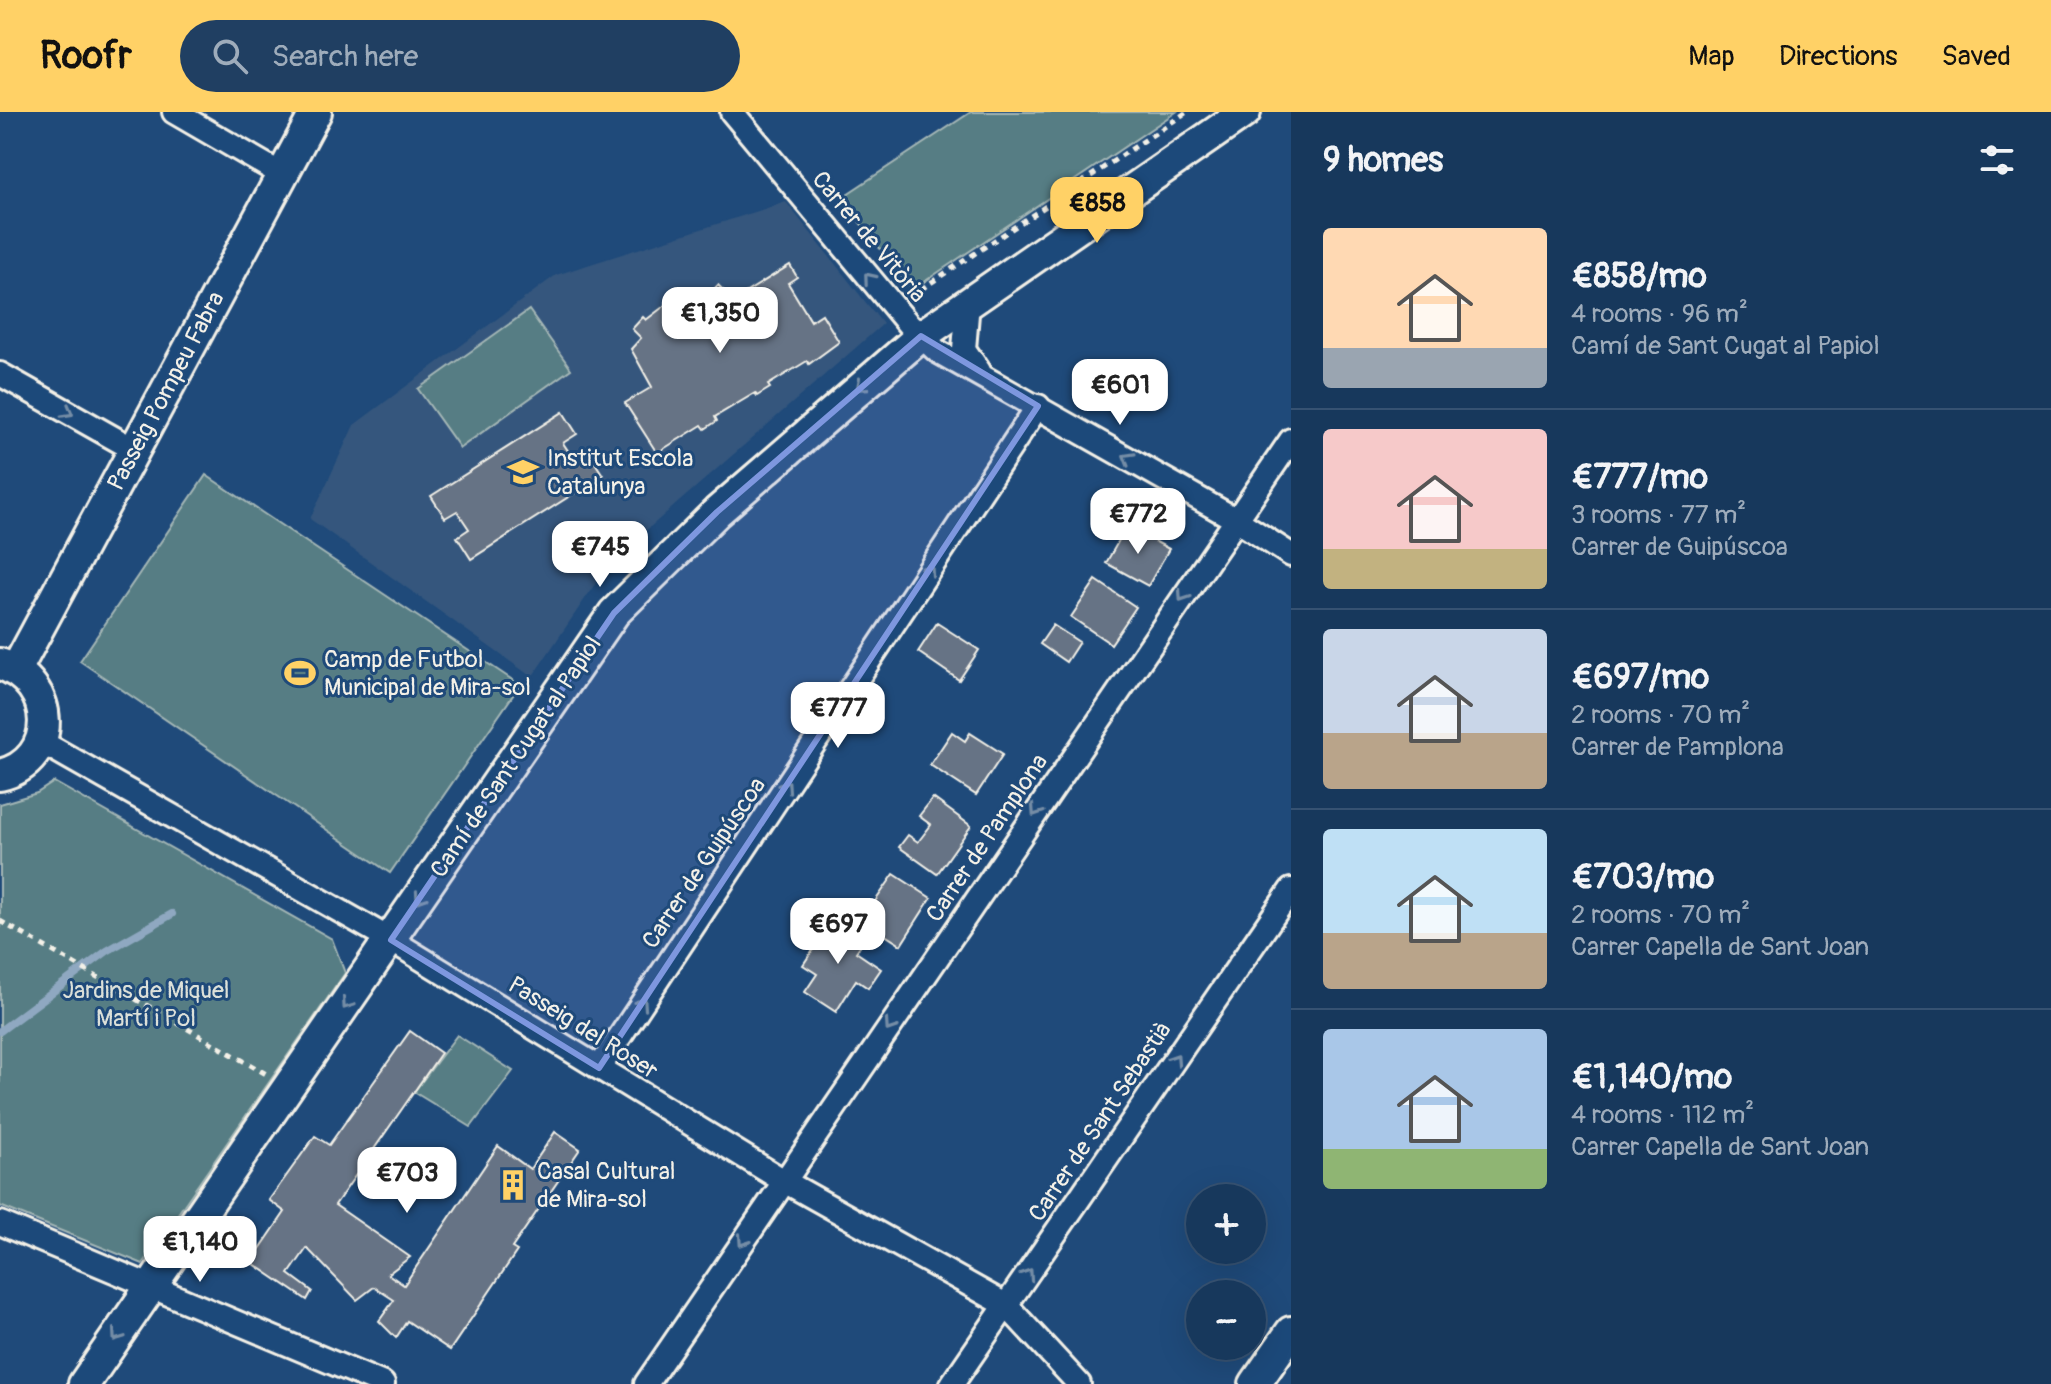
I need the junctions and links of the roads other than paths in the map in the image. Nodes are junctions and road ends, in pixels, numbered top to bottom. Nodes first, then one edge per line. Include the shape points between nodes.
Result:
1 (174, 112) edge
2 (316, 112) edge
3 (732, 112) edge
4 (1245, 112) edge
5 (281, 174) junction
6 (968, 302) junction
7 (915, 331) junction
8 (0, 374) edge
9 (982, 375) junction
10 (1038, 406) junction
11 (1291, 440) edge
12 (135, 450) junction
13 (1235, 519) junction
14 (1291, 555) edge
15 (8, 667) edge
16 (40, 741) junction
17 (0, 775) edge
18 (1291, 890) edge
19 (391, 940) junction
20 (599, 1068) junction
21 (784, 1181) junction
22 (0, 1223) edge
23 (150, 1289) junction
24 (1006, 1305) junction
25 (1291, 1332) edge
26 (349, 1378) edge
27 (84, 1384) edge
28 (383, 1384) edge
29 (646, 1384) edge
30 (952, 1384) edge
31 (1079, 1384) edge
32 (1255, 1384) edge

1 - 5 street
2 - 5 street, Passeig Pompeu Fabra
7 -> 3 street, Carrer de Vitòria
4 - 6 street, Camí de Sant Cugat al Papiol
5 - 12 street, Passeig Pompeu Fabra
6 - 7 street, Camí de Sant Cugat al Papiol
6 - 9 street via 964,349
7 - 9 street, Carrer de Vitòria via 937,351
7 -> 19 street, Camí de Sant Cugat al Papiol via 614,613
8 -> 12 street
9 - 10 street, Carrer de Vitòria
13 -> 10 street, Carrer de Vitòria
20 -> 10 street, Carrer de Guipúscoa
11 - 13 street, Carrer de Pamplona
12 - 15 street, Passeig Pompeu Fabra
13 - 14 street, Carrer de Vitòria
13 -> 21 street, Carrer de Pamplona
15 - 16 street via 39,693 45,725
16 - 17 street via 20,767
16 - 19 street, Passeig del Roser
24 -> 18 street, Carrer de Sant Sebastià
19 - 20 street, Passeig del Roser
19 -> 23 street, Camí de Sant Cugat al Papiol
20 - 21 street, Passeig del Roser
21 - 24 street, Passeig del Roser
21 -> 29 street, Carrer de Pamplona
22 - 23 street
23 - 26 street
23 -> 27 street, Camí de Sant Cugat al Papiol
24 - 30 street, Carrer de Sant Sebastià
24 - 31 street, Passeig del Roser
25 - 32 street
26 - 28 street

